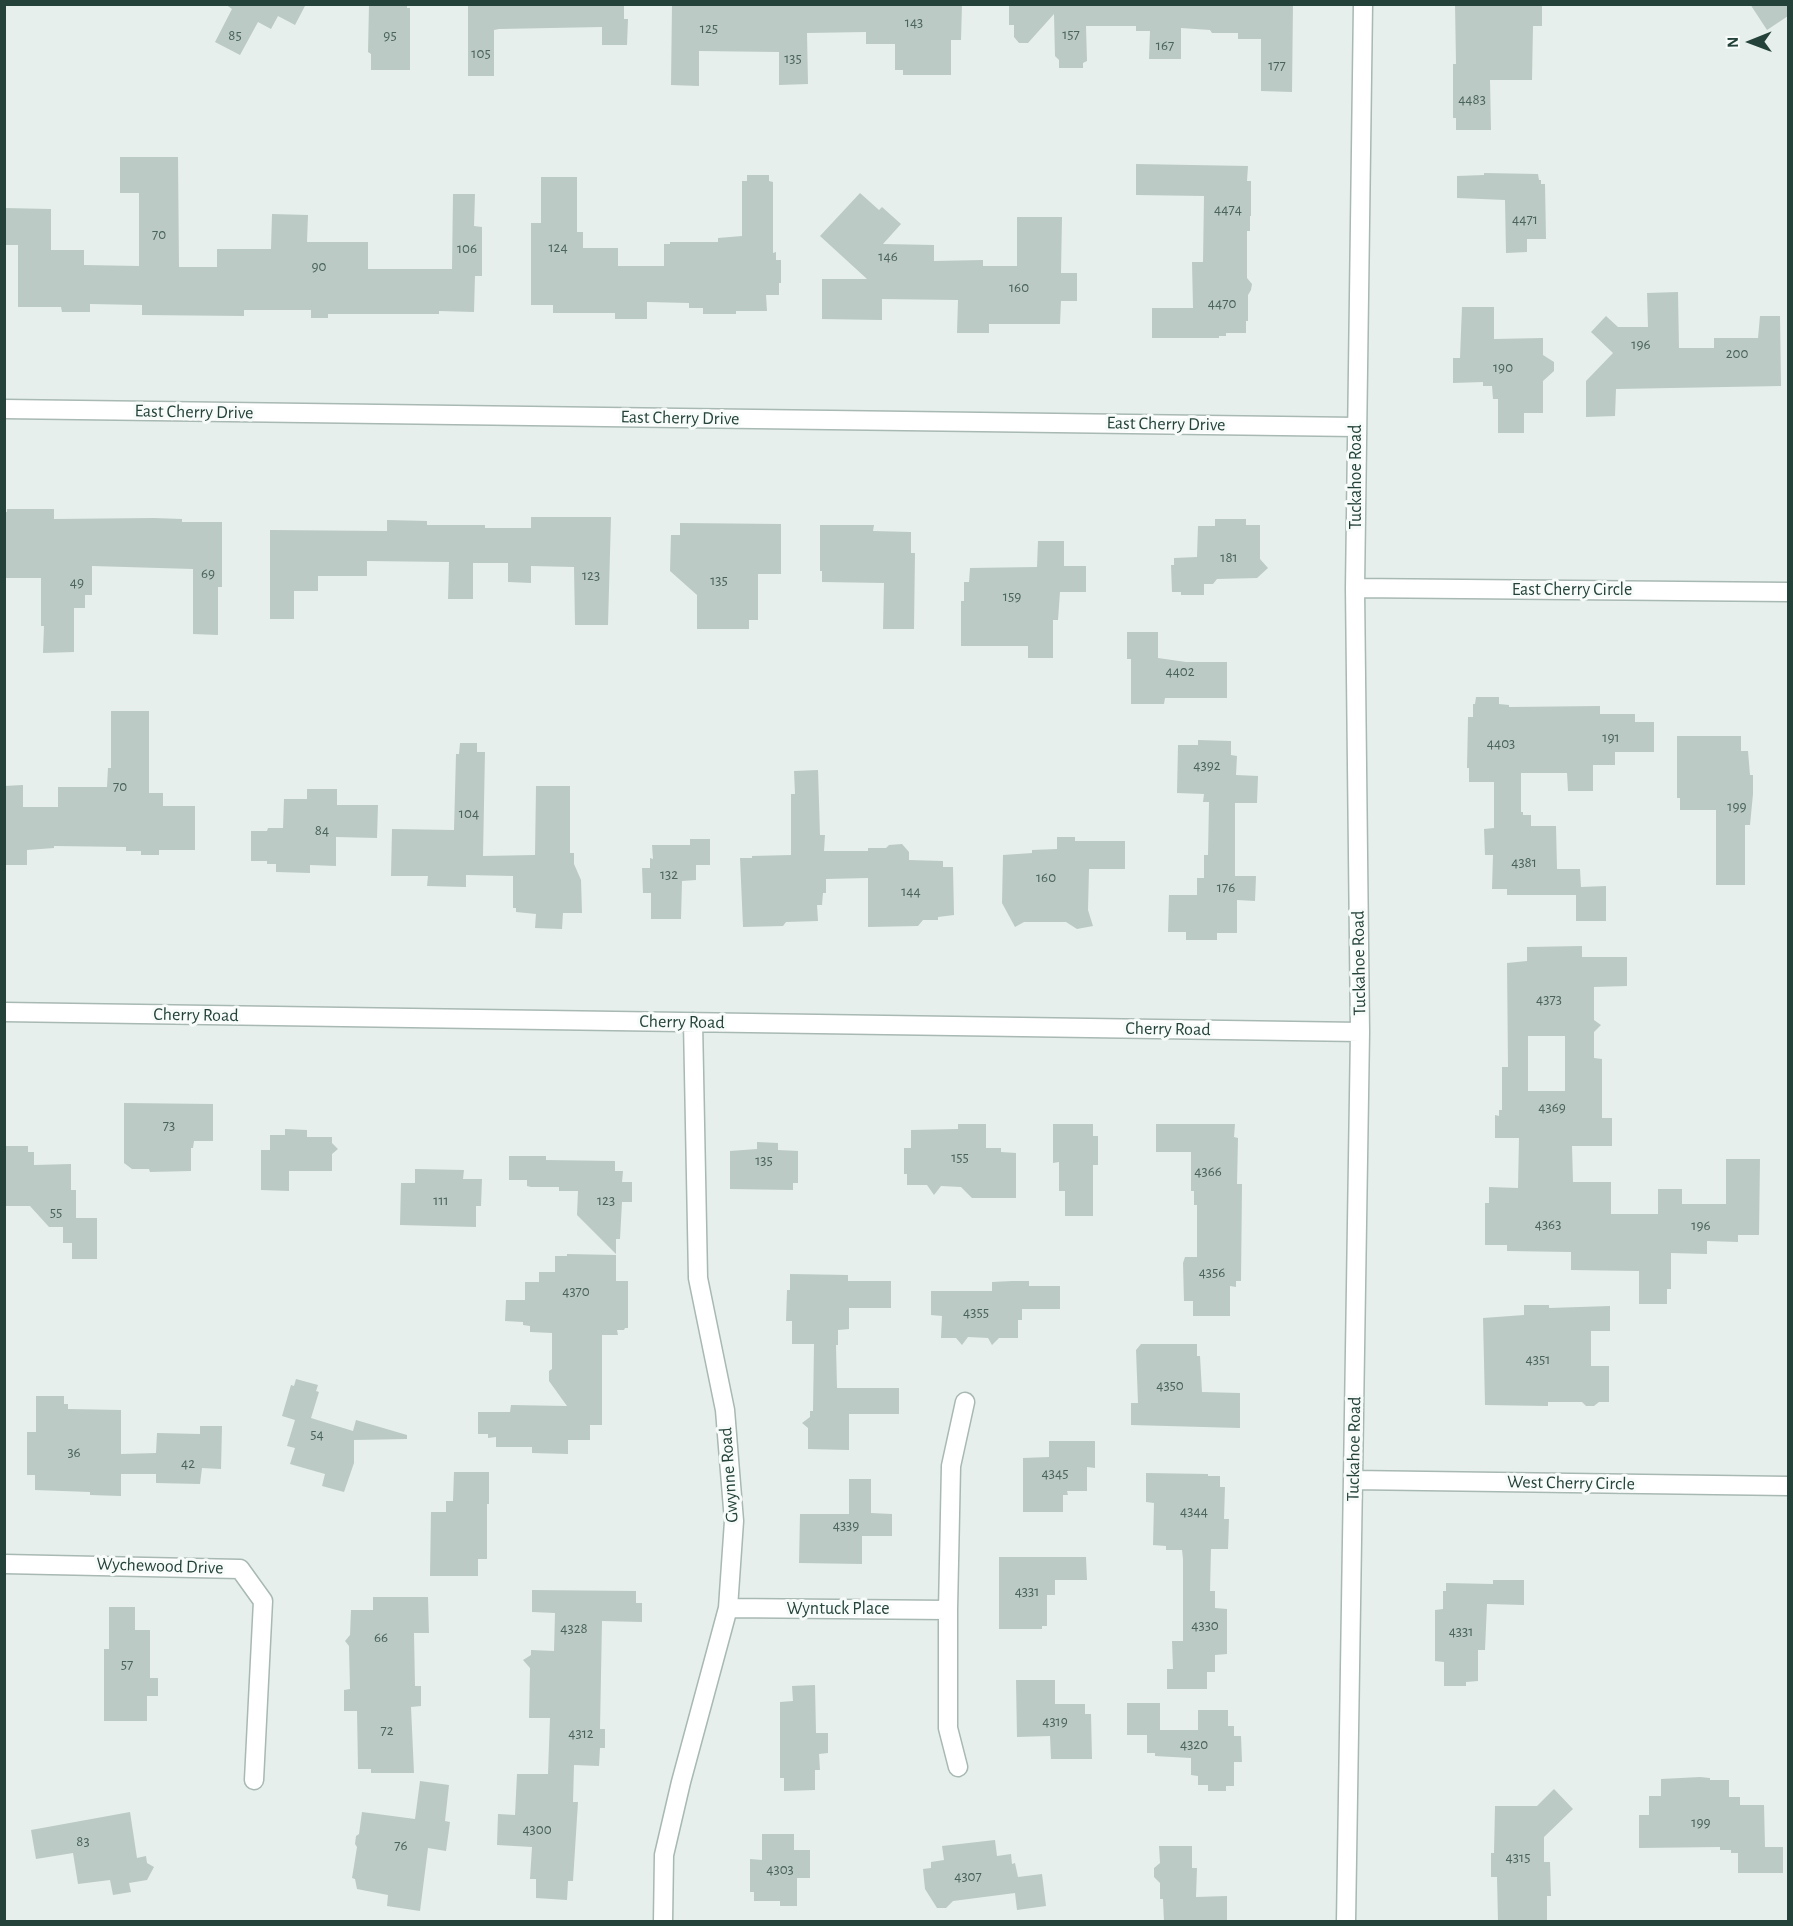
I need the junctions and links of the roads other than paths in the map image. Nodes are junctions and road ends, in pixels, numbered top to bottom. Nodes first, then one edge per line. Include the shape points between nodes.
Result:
1 (1363, 4) edge
2 (4, 409) edge
3 (1356, 427) junction
4 (1355, 588) junction
5 (1788, 592) edge
6 (4, 1012) edge
7 (693, 1023) junction
8 (1360, 1032) junction
9 (965, 1402) dead end
10 (1353, 1480) junction
11 (1788, 1486) edge
12 (4, 1564) edge
13 (728, 1608) junction
14 (948, 1610) junction
15 (958, 1767) dead end
16 (254, 1780) dead end
17 (663, 1922) edge
18 (1346, 1922) edge

1 - 3 street, Tuckahoe Road
2 - 3 street, East Cherry Drive
3 - 4 street, Tuckahoe Road
4 - 5 street, East Cherry Circle
4 - 8 street, Tuckahoe Road
6 - 7 street, Cherry Road
7 - 8 street, Cherry Road
7 - 13 street, Gwynne Road via 698,1278 725,1410 734,1521
8 - 10 street, Tuckahoe Road
9 - 14 street via 951,1466
10 - 11 street, West Cherry Circle
10 - 18 street, Tuckahoe Road
12 - 16 street, Wychewood Drive via 240,1569 263,1601
13 - 14 street, Wyntuck Place
13 - 17 street, Gwynne Road via 664,1855
14 - 15 street via 948,1728

